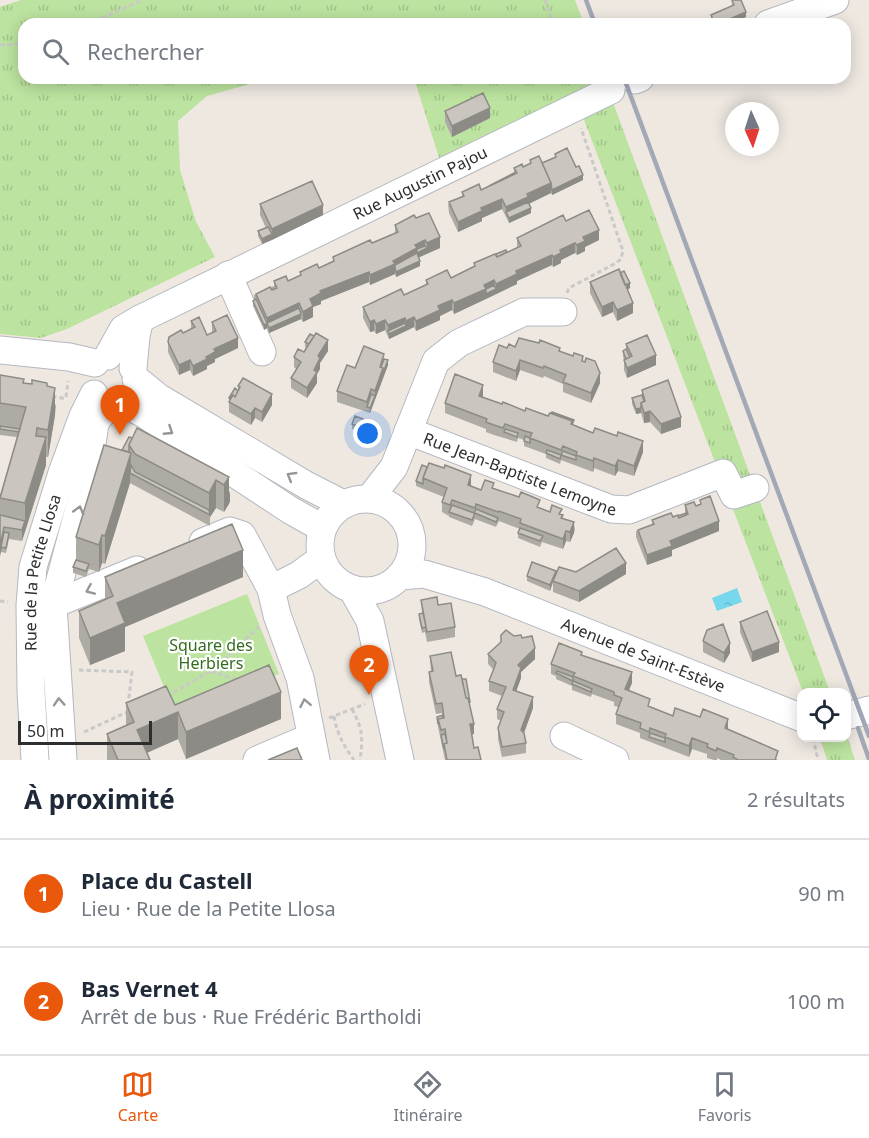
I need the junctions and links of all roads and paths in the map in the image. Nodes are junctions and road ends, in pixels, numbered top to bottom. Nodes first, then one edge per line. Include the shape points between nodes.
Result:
1 (142, 0) edge
2 (545, 0) edge
3 (835, 0) edge
4 (102, 18) edge
5 (552, 18) edge
6 (785, 18) edge
7 (18, 44) edge
8 (0, 45) edge
9 (611, 90) dead end
10 (573, 107) junction
11 (228, 275) junction
12 (562, 312) joint
13 (140, 319) junction
14 (0, 350) edge
15 (262, 352) dead end
16 (0, 361) edge
17 (134, 374) junction
18 (95, 385) junction
19 (44, 395) edge
20 (66, 399) junction
21 (408, 431) junction
22 (394, 467) junction
23 (755, 488) dead end
24 (370, 498) junction
25 (343, 504) junction
26 (397, 511) junction
27 (322, 528) junction
28 (412, 541) junction
29 (321, 559) junction
30 (394, 581) junction
31 (352, 589) junction
32 (485, 592) junction
33 (274, 600) junction
34 (42, 610) junction
35 (57, 670) junction
36 (211, 671) junction
37 (241, 681) edge
38 (386, 695) junction
39 (166, 696) edge
40 (136, 708) edge
41 (351, 709) junction
42 (869, 710) edge
43 (127, 712) junction
44 (851, 715) edge
45 (334, 716) junction
46 (797, 716) edge
47 (564, 736) dead end
48 (814, 742) edge
49 (313, 743) edge
50 (63, 752) edge
51 (35, 760) edge
52 (257, 760) edge
53 (288, 760) edge
54 (354, 760) edge
55 (360, 760) edge
56 (400, 760) edge
57 (417, 760) edge
58 (615, 760) edge
59 (818, 760) edge

1 - 4 path
2 - 5 path
3 - 6 street
7 - 8 path
9 - 10 street, Rue Augustin Pajou
10 - 11 street, Rue Augustin Pajou
10 - 12 path via 623,250 616,263 568,288
11 - 13 street, Rue Augustin Pajou
11 - 15 street
12 - 21 street via 524,312 459,343 436,361
13 - 17 street
13 - 18 street, Rue Augustin Pajou via 123,329
14 - 18 street via 69,357
16 - 18 street via 68,373
17 - 18 street via 131,393
17 - 18 street via 123,358
25 -> 17 street via 158,397
18 - 20 path
18 - 20 path
18 -> 27 street
18 - 34 street, Rue de la Petite Llosa via 95,423 87,479
19 - 20 path
21 - 22 street
21 - 23 street, Rue Jean-Baptiste Lemoyne via 611,509 629,510 723,473 734,495
22 - 24 street
22 - 26 street
24 - 25 street
24 - 26 street
25 - 27 street via 330,514
26 - 28 street via 405,519
27 - 29 street
28 - 30 street via 409,560
28 - 32 street, Avenue de Saint-Estève
29 - 31 street via 339,583
29 - 33 street
30 - 31 street via 376,590
30 - 32 street, Avenue de Saint-Estève via 424,574
30 - 57 street via 386,616
31 - 38 street via 370,621
32 - 46 street, Avenue de Saint-Estève
33 -> 34 street via 242,535 230,531
33 - 36 path
49 -> 33 street via 300,678
34 - 35 street, Rue de la Petite Llosa
34 - 51 street, Rue de la Petite Llosa via 31,691
35 - 43 path via 132,672
50 -> 35 street, Rue de la Petite Llosa
36 - 37 path
36 - 39 path
38 - 41 path
38 - 56 street
40 - 43 path
41 - 45 path
41 - 55 path via 363,737
42 - 44 street
43 - 50 path
45 - 49 path
45 - 54 path via 343,745
47 - 58 street
48 - 59 path
49 - 52 street
49 - 53 street

